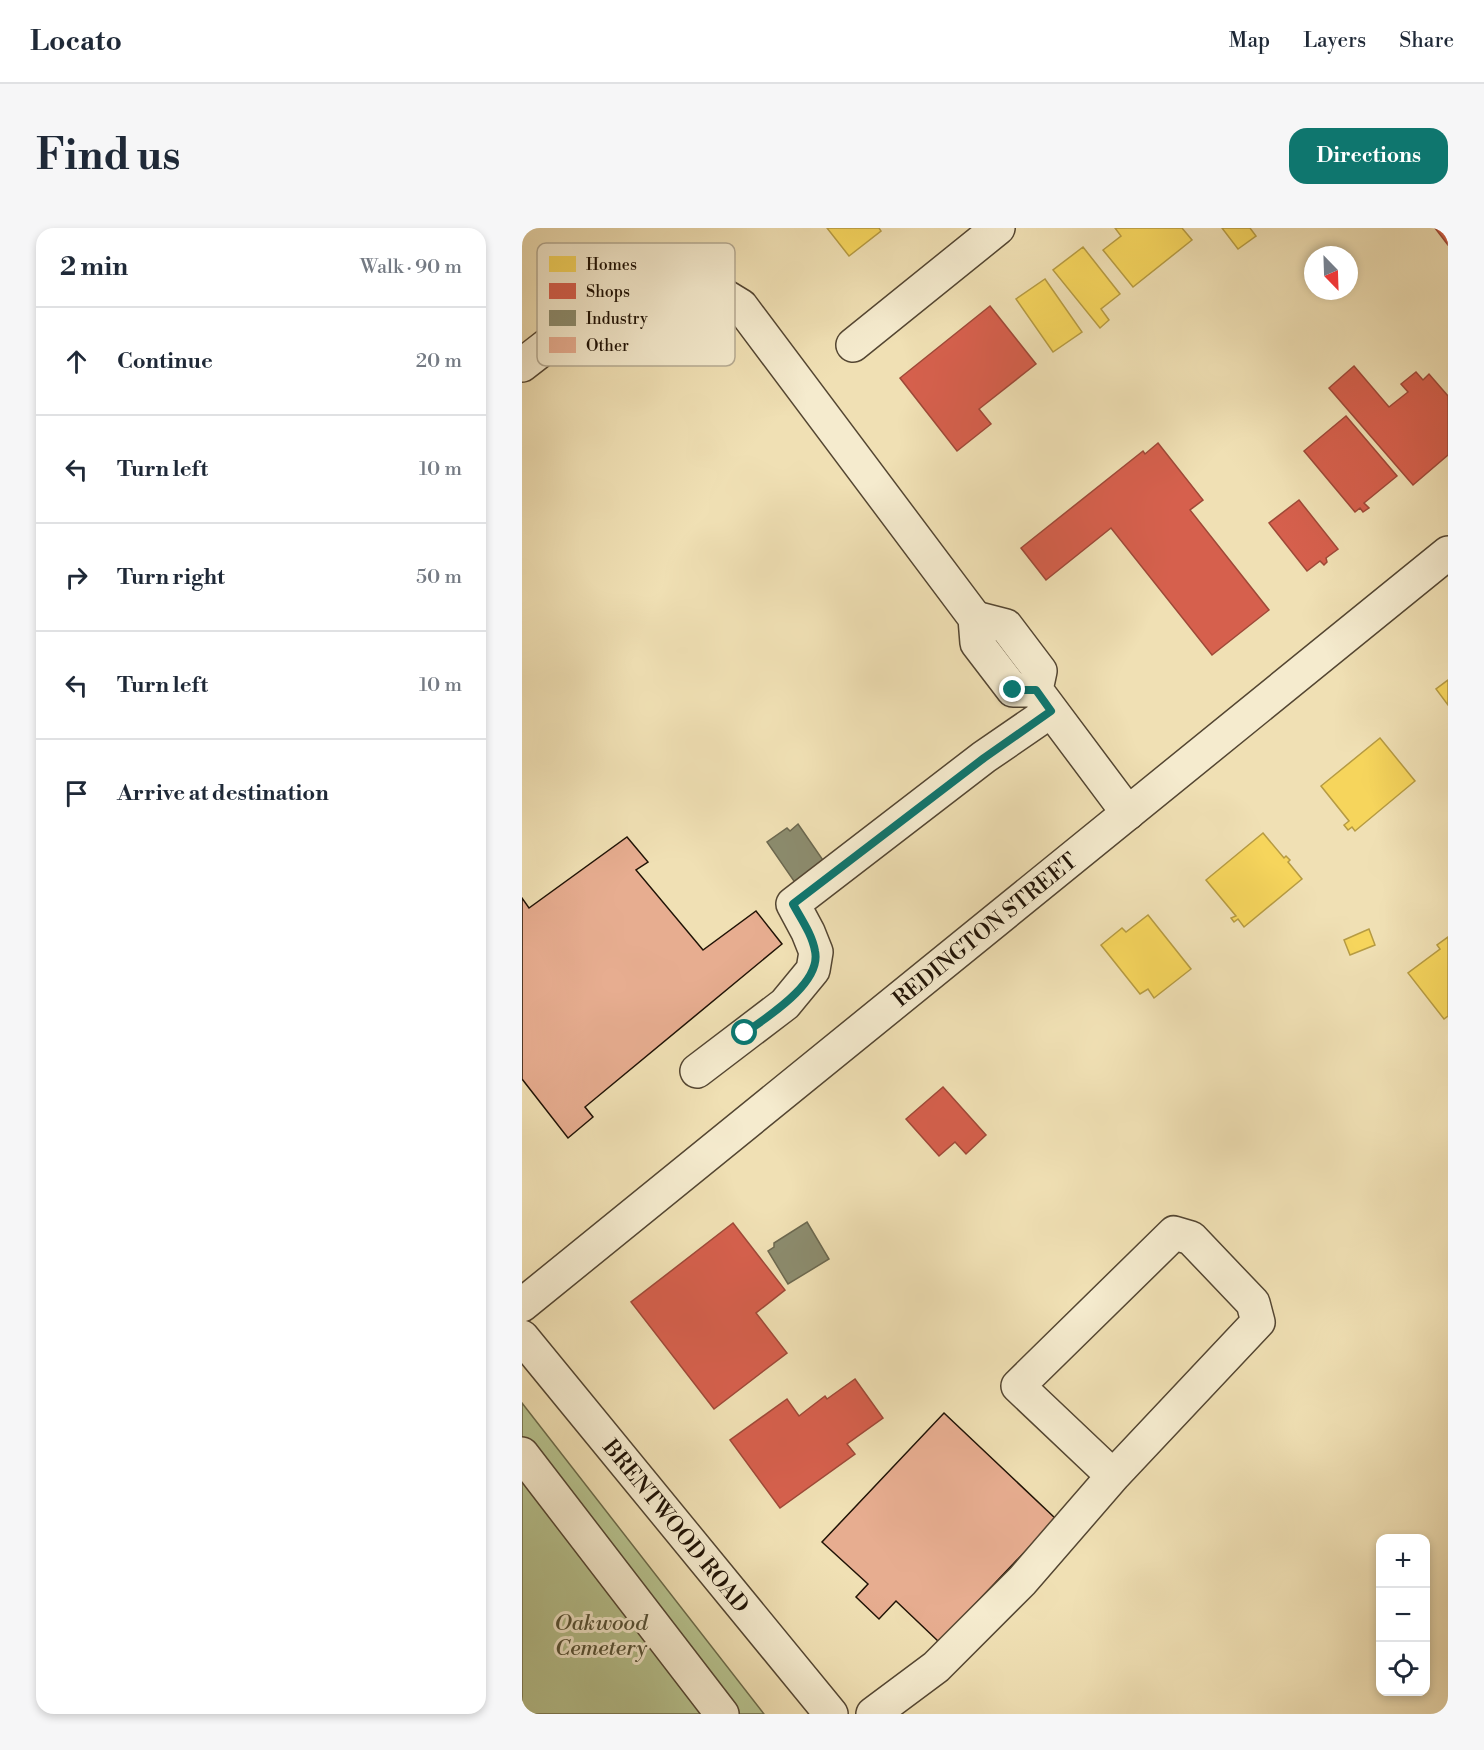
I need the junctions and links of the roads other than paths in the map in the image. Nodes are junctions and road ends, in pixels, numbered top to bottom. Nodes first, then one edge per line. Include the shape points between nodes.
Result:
1 (998, 228) edge
2 (735, 302) edge
3 (853, 345) dead end
4 (537, 353) edge
5 (522, 364) edge
6 (1448, 553) edge
7 (1044, 700) junction
8 (1128, 813) junction
9 (697, 1071) dead end
10 (522, 1305) edge
11 (522, 1337) edge
12 (522, 1455) edge
13 (1113, 1476) junction
14 (722, 1714) edge
15 (831, 1714) edge
16 (873, 1714) edge

1 - 3 street
2 - 7 street via 975,618 1006,626 1040,671
4 - 5 street
6 - 8 street, REDINGTON STREET
7 - 8 street
7 - 9 street via 984,758 793,904 816,952 813,970 785,1004
8 - 10 street, REDINGTON STREET
11 - 15 street, BRENTWOOD ROAD
12 - 14 street
13 - 13 street via 1258,1322 1253,1303 1191,1238 1174,1233 1018,1386
13 - 16 street via 1022,1581 936,1667

